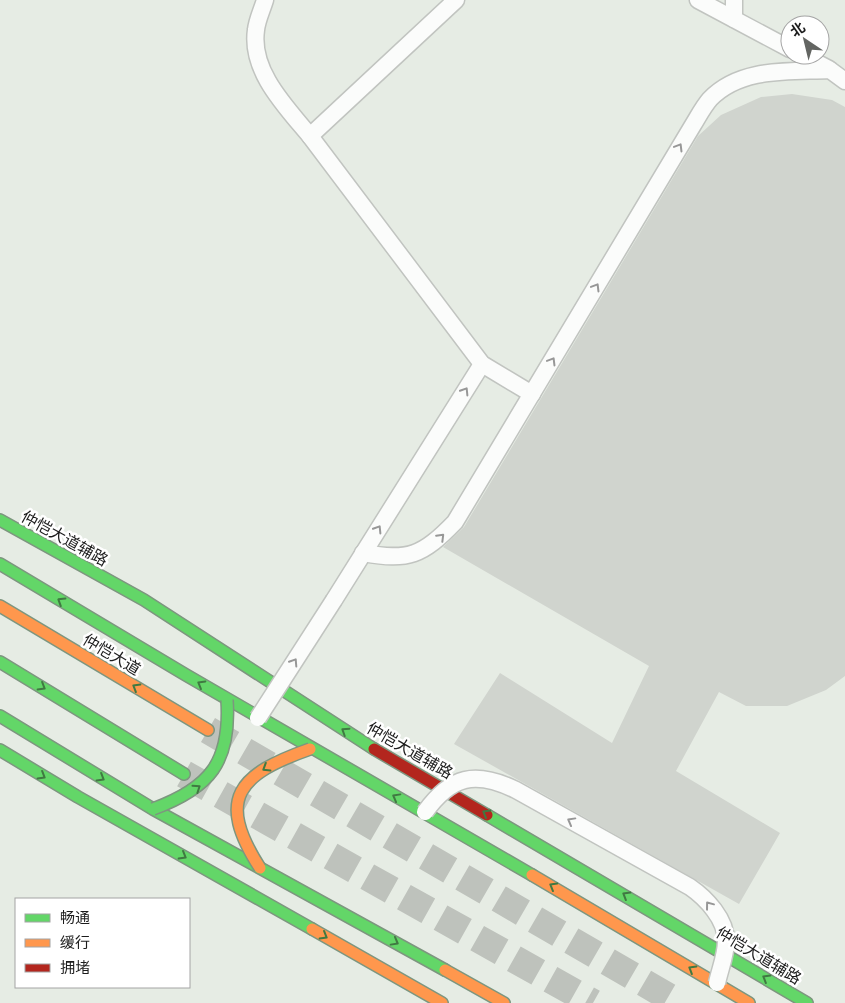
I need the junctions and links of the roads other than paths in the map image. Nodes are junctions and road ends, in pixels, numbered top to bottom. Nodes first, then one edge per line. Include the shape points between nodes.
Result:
1 (265, 0) edge
2 (456, 0) edge
3 (698, 0) edge
4 (734, 0) edge
5 (734, 19) junction
6 (780, 44) edge
7 (821, 65) edge
8 (830, 70) junction
9 (845, 82) edge
10 (310, 136) junction
11 (482, 364) junction
12 (532, 394) junction
13 (0, 520) edge
14 (363, 553) junction
15 (0, 564) edge
16 (0, 606) edge
17 (0, 662) edge
18 (227, 700) junction
19 (0, 716) edge
20 (258, 718) junction
21 (208, 730) tunnel mouth
22 (310, 749) junction
23 (0, 750) edge
24 (184, 774) tunnel mouth
25 (153, 809) junction
26 (425, 812) junction
27 (260, 868) junction
28 (716, 983) junction
29 (442, 1003) edge
30 (504, 1003) edge
31 (749, 1003) edge
32 (807, 1003) edge

1 - 10 lane via 256,31 260,65 281,102
2 - 10 lane
3 - 5 lane
4 - 5 lane
5 - 6 lane
7 - 8 lane
8 - 9 lane
12 -> 8 lane via 710,100 729,84 749,76
10 - 11 lane
11 - 12 lane
14 -> 11 lane
14 -> 12 lane via 393,558 415,554 435,543 455,522
32 -> 13 main road, 仲恺大道辅路 via 362,742 144,600
20 -> 14 lane, bridge
18 -> 15 main road
21 -> 16 main road, 仲恺大道
17 -> 24 main road
18 - 20 main road
25 -> 18 main road, bridge via 195,790 218,767 226,745
19 -> 25 main road
20 - 22 main road
26 -> 22 main road
22 -> 27 main road, bridge via 264,768 248,781 239,797 237,823
23 -> 29 main road
25 - 27 main road
28 -> 26 main road
28 -> 26 lane, bridge via 725,933 710,904 690,886 516,790 489,780 471,778 450,785
27 -> 30 main road
28 - 31 main road

